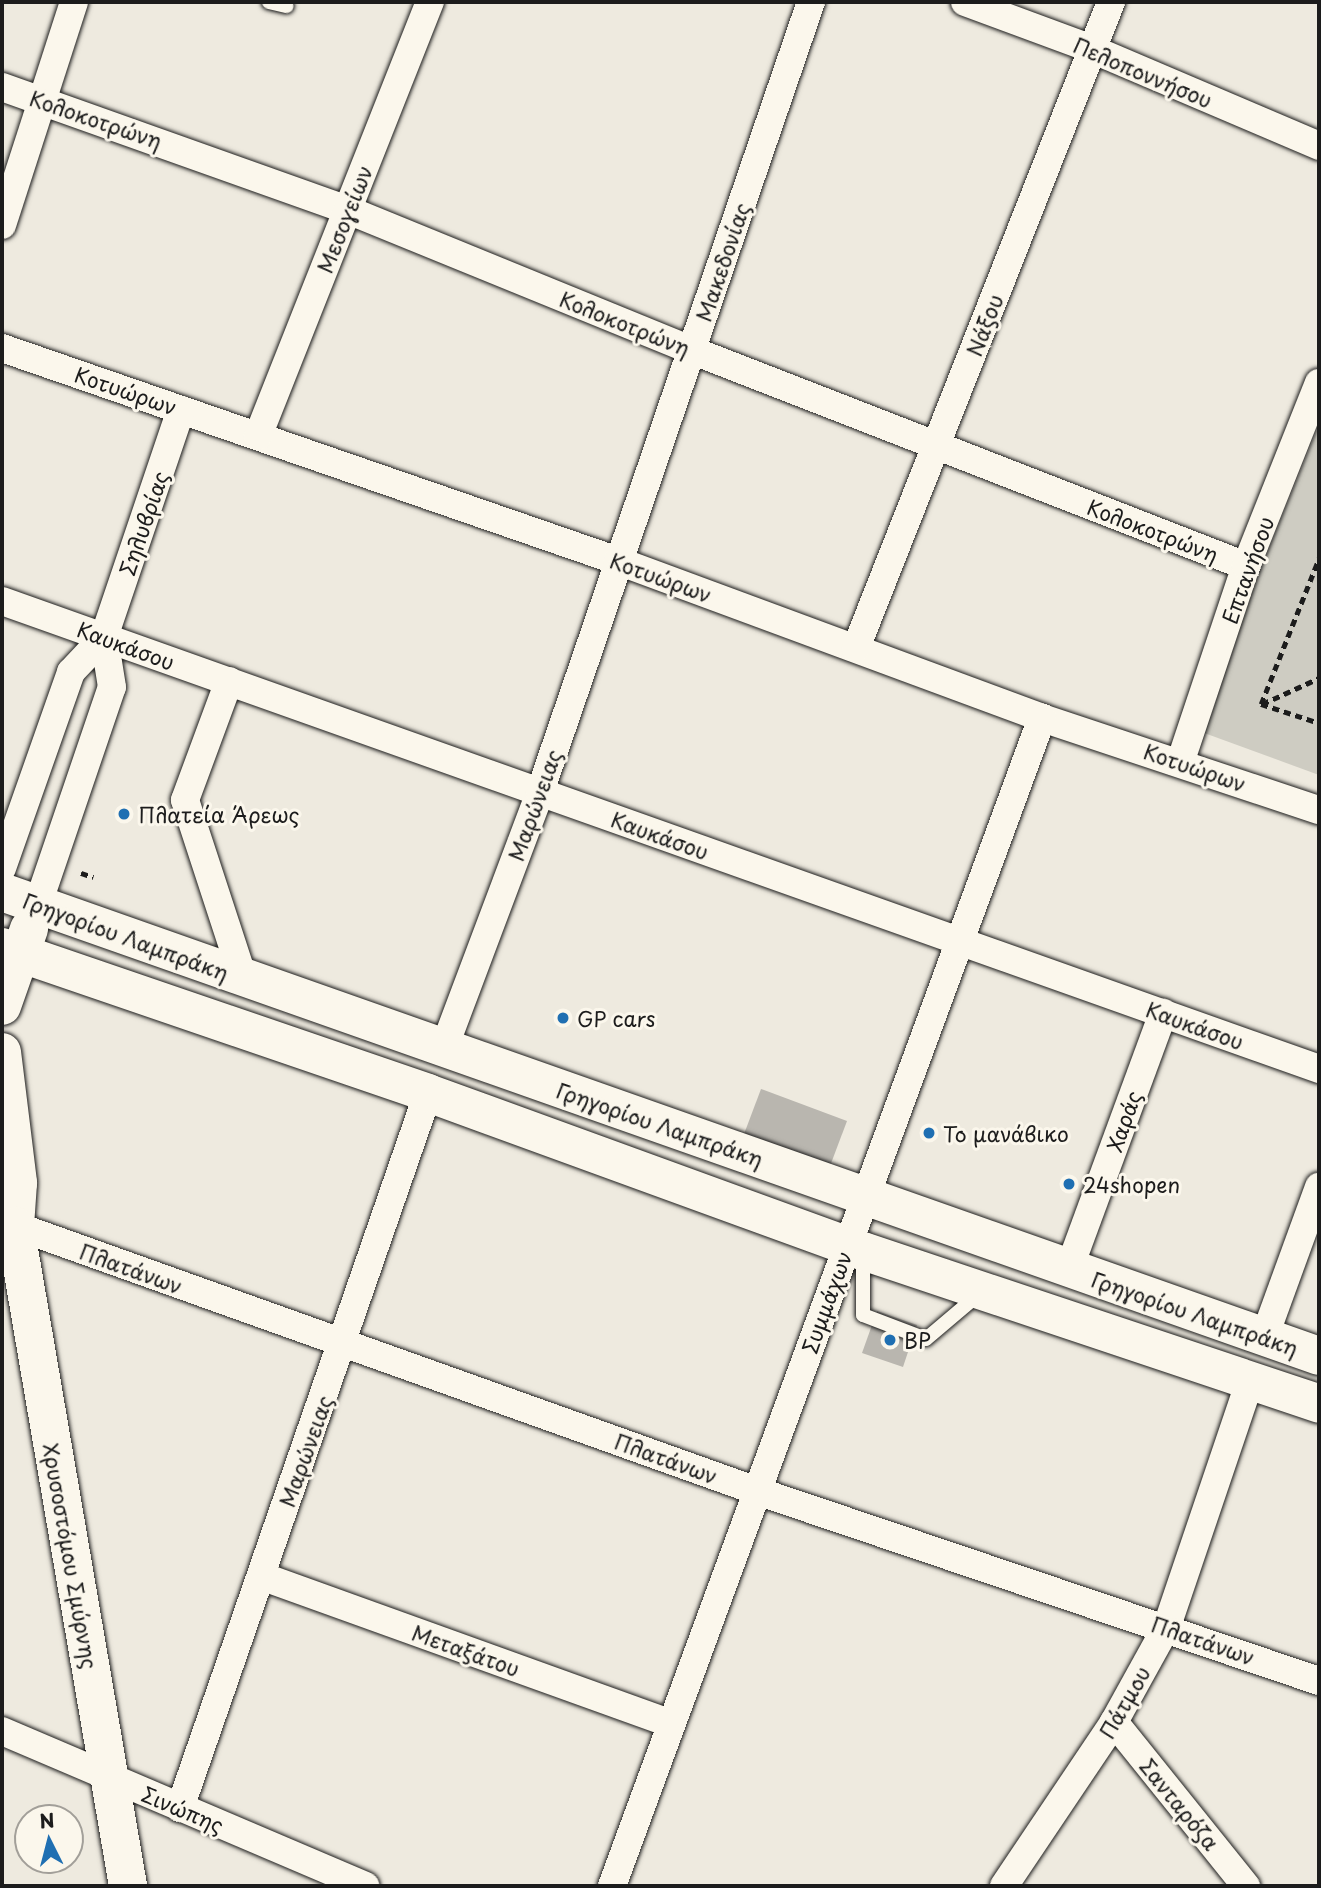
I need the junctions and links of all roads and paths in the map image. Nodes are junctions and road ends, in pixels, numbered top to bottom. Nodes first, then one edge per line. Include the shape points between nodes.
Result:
1 (74, 2) edge
2 (269, 2) edge
3 (430, 2) edge
4 (811, 2) edge
5 (965, 2) edge
6 (1111, 2) edge
7 (287, 6) dead end
8 (1092, 49) junction
9 (2, 87) edge
10 (43, 99) junction
11 (1319, 146) edge
12 (348, 210) junction
13 (2, 225) edge
14 (2, 348) edge
15 (691, 350) junction
16 (1319, 383) edge
17 (181, 410) junction
18 (258, 436) junction
19 (936, 445) junction
20 (1319, 558) edge
21 (618, 561) junction
22 (1247, 566) junction
23 (2, 601) edge
24 (104, 637) junction
25 (856, 648) junction
26 (1319, 678) edge
27 (229, 681) junction
28 (1261, 704) junction
29 (1042, 718) junction
30 (1319, 723) edge
31 (1181, 760) junction
32 (540, 792) junction
33 (1319, 810) edge
34 (2, 868) edge
35 (2, 892) edge
36 (38, 905) junction
37 (957, 940) junction
38 (11, 950) edge
39 (243, 977) junction
40 (2, 1006) edge
41 (1163, 1013) junction
42 (444, 1048) junction
43 (2, 1052) edge
44 (1319, 1069) edge
45 (428, 1093) junction
46 (1319, 1187) edge
47 (864, 1196) junction
48 (6, 1216) edge
49 (855, 1247) junction
50 (1069, 1269) junction
51 (982, 1291) junction
52 (1264, 1338) junction
53 (344, 1344) junction
54 (1319, 1356) edge
55 (1250, 1381) junction
56 (1319, 1404) edge
57 (757, 1491) junction
58 (261, 1576) junction
59 (1167, 1626) junction
60 (1319, 1681) edge
61 (1114, 1722) junction
62 (670, 1723) junction
63 (2, 1731) edge
64 (108, 1777) junction
65 (180, 1808) junction
66 (128, 1886) edge
67 (365, 1886) edge
68 (612, 1886) edge
69 (1004, 1886) edge
70 (1246, 1886) edge

1 - 10 street
2 - 7 lane
3 - 12 street, Μεσογείων
4 - 15 street, Μακεδονίας
5 - 8 street, Πελοποννήσου
6 - 8 street, Νάξου
8 - 11 street, Πελοποννήσου
8 - 19 street, Νάξου
9 - 10 street, Κολοκοτρώνη
10 - 12 street, Κολοκοτρώνη
10 - 13 street
12 - 15 street, Κολοκοτρώνη
12 - 18 street, Μεσογείων
14 - 17 street, Κοτυώρων
15 - 19 street, Κολοκοτρώνη
15 - 21 street, Μακεδονίας
16 - 22 street, Επτανήσου
17 - 18 street, Κοτυώρων
17 - 24 street, Σηλυβρίας
18 - 21 street, Κοτυώρων
19 - 22 street, Κολοκοτρώνη
19 - 25 street, Νάξου
20 - 28 path
21 - 25 street, Κοτυώρων
21 - 32 street, Μαρώνειας
22 - 31 street, Επτανήσου
23 - 24 street, Καυκάσου
24 - 27 street, Καυκάσου
24 - 34 street via 71,672
24 - 36 street via 111,687
25 - 29 street, Κοτυώρων
26 - 28 path
27 - 32 street, Καυκάσου
27 - 39 street via 186,800
28 - 30 path
29 - 31 street, Κοτυώρων
29 - 37 street, Συμμάχων
31 - 33 street, Κοτυώρων
32 - 37 street, Καυκάσου
32 - 42 street, Μαρώνειας
35 - 36 main road, Γρηγορίου Λαμπράκη
36 - 38 main road
36 - 39 main road, Γρηγορίου Λαμπράκη
37 - 41 street, Καυκάσου
37 - 47 street, Συμμάχων
38 - 40 main road
38 - 45 main road
39 - 42 main road, Γρηγορίου Λαμπράκη
41 - 44 street, Καυκάσου
41 - 50 street, Χαράς
42 - 47 main road, Γρηγορίου Λαμπράκη
43 - 48 main road, Χρυσοστόμου Σμύρνης via 18,1183
45 - 49 main road
45 - 53 street, Μαρώνειας
46 - 52 street
47 - 49 street, Συμμάχων
47 - 50 main road, Γρηγορίου Λαμπράκη
48 - 53 street, Πλατάνων
48 - 64 main road, Χρυσοστόμου Σμύρνης
49 - 51 main road
49 - 51 lane via 863,1315 926,1339
49 - 57 street, Συμμάχων
50 - 52 main road, Γρηγορίου Λαμπράκη
51 - 55 main road
52 - 54 main road, Γρηγορίου Λαμπράκη
53 - 57 street, Πλατάνων
53 - 58 street, Μαρώνειας
55 - 56 main road
55 - 59 street, Πάτμου
57 - 59 street, Πλατάνων
57 - 62 street, Συμμάχων
58 - 62 street, Μεταξάτου
58 - 65 street, Μαρώνειας
59 - 60 street, Πλατάνων
59 - 61 street, Πάτμου
61 - 69 street, Πάτμου
61 - 70 street, Σανταρόζα
62 - 68 street, Συμμάχων
63 - 64 street, Σινώπης
64 - 65 street, Σινώπης
64 - 66 main road, Χρυσοστόμου Σμύρνης
65 - 67 street, Σινώπης

